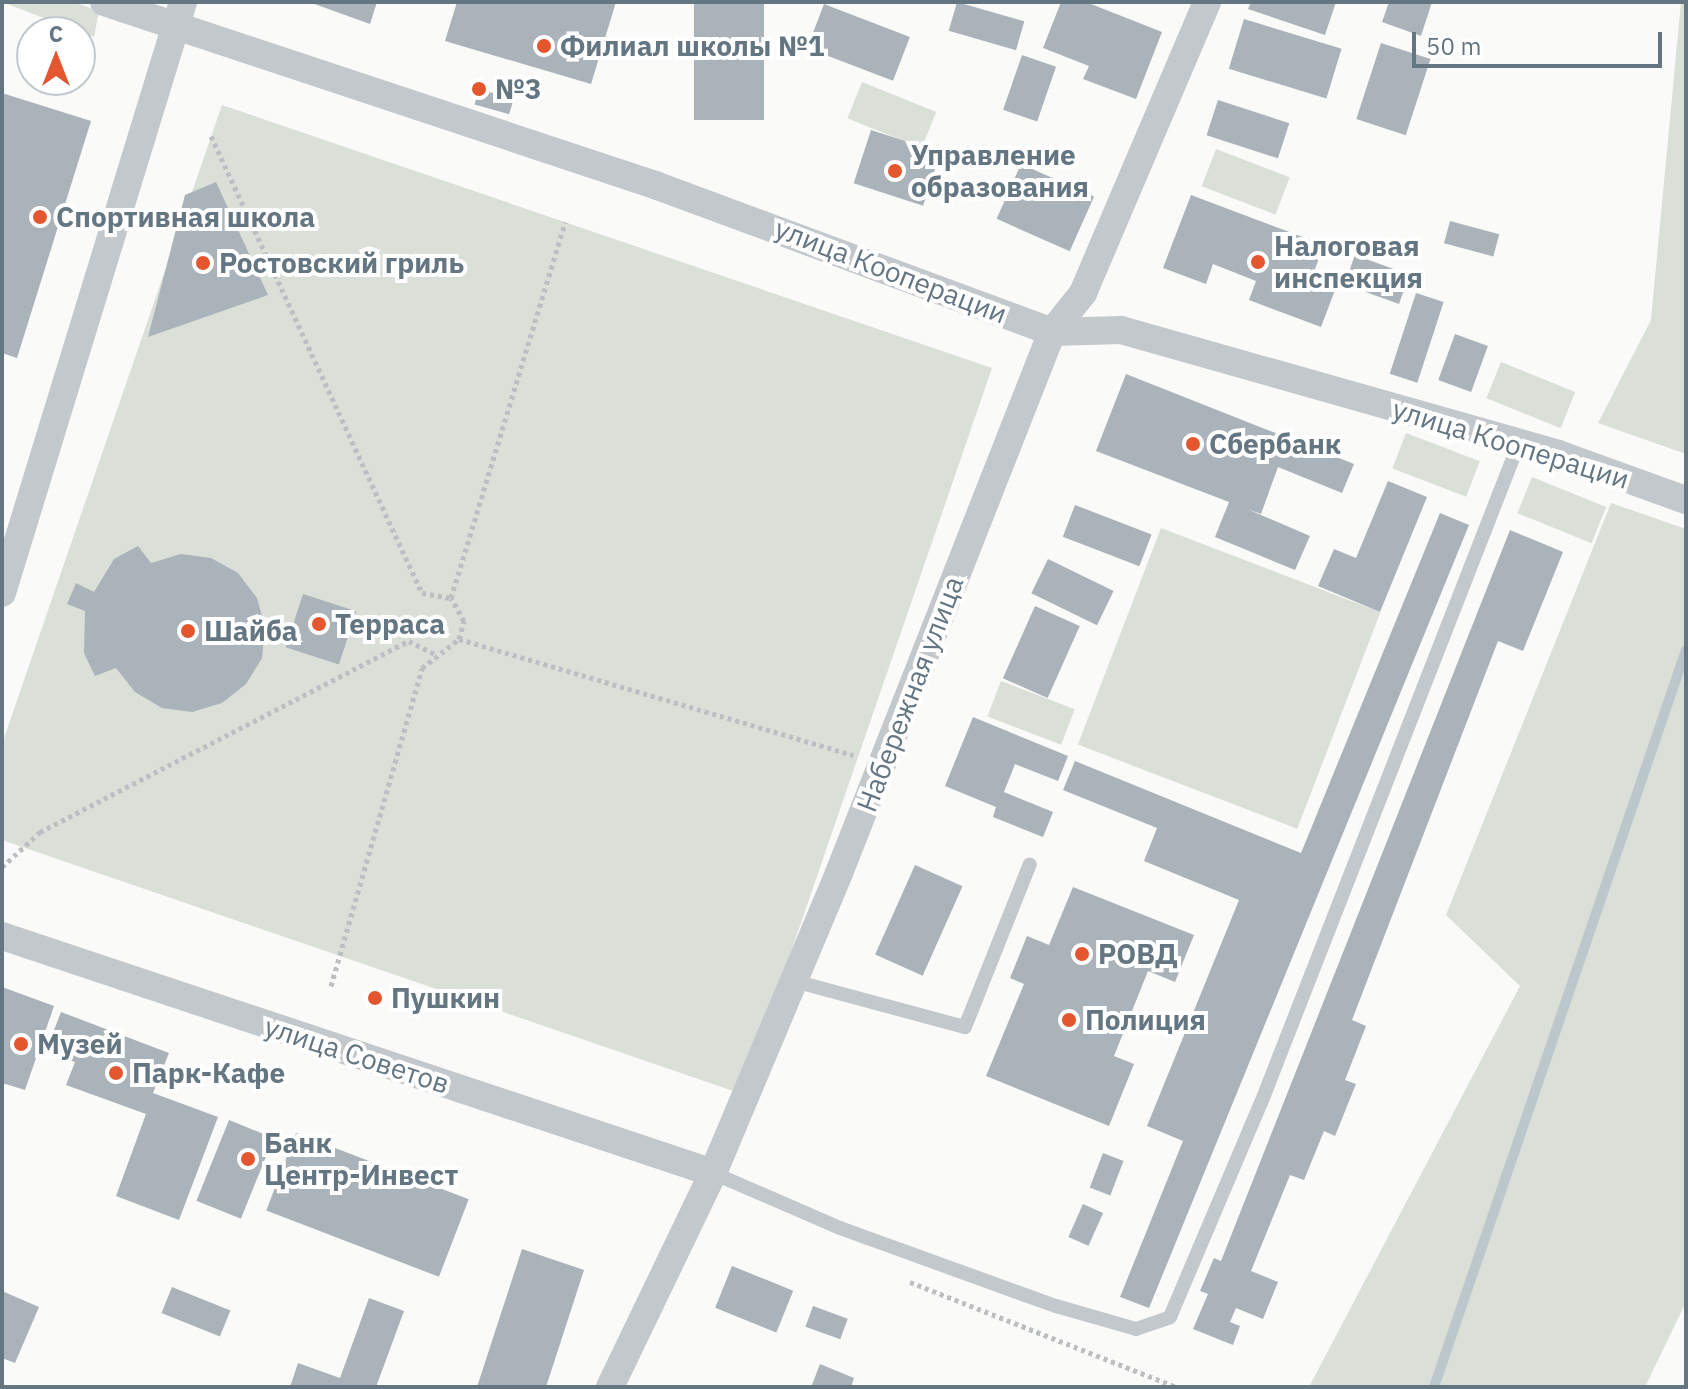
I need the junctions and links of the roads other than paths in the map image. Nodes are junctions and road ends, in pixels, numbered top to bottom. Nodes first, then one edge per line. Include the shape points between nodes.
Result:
1 (104, 2) edge
2 (1207, 2) edge
3 (178, 15) edge
4 (1052, 332) junction
5 (1519, 443) junction
6 (1686, 500) edge
7 (2, 593) edge
8 (1030, 864) dead end
9 (2, 936) edge
10 (794, 981) junction
11 (713, 1173) junction
12 (610, 1387) edge

1 - 3 street, улица Кооперации
2 - 4 street, Набережная улица via 1083,293
3 - 4 street, улица Кооперации
3 - 7 street
4 - 5 street, улица Кооперации via 1121,330
4 - 10 street, Набережная улица via 884,767
5 - 6 street, улица Кооперации
5 - 11 lane via 1261,1103 1170,1317 1136,1329 1056,1306 840,1228
8 - 10 lane via 965,1027
9 - 11 street, улица Советов
10 - 11 street, Набережная улица
11 - 12 street, Набережная улица

